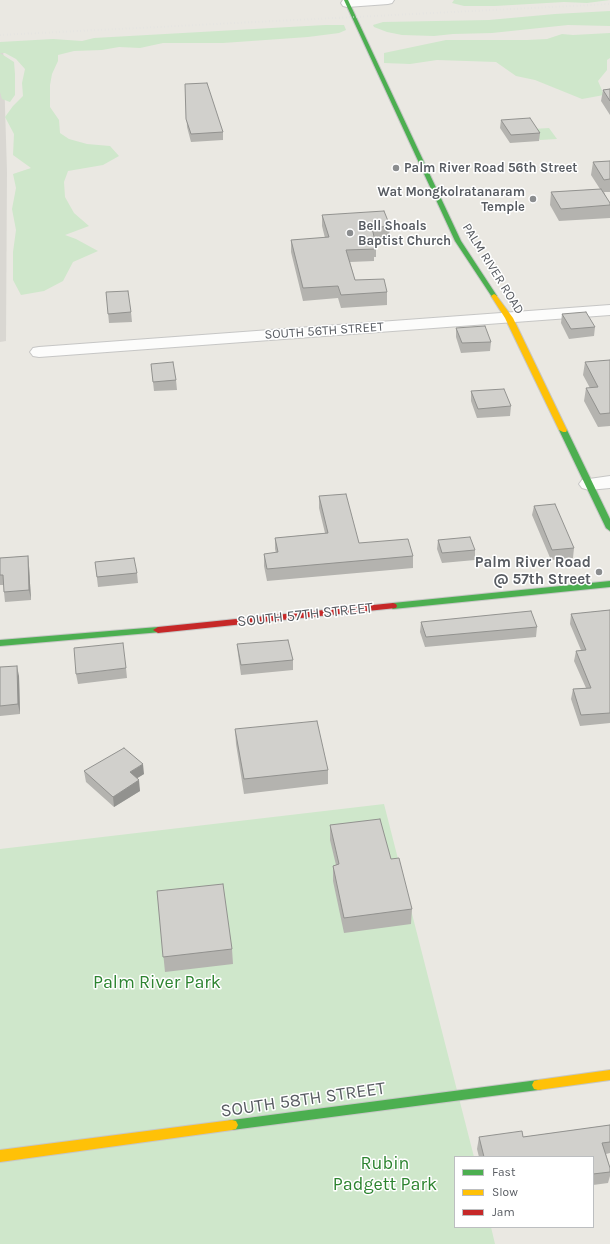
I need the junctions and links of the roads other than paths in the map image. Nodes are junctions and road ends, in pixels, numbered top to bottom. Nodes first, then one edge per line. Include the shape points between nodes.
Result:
1 (388, 0) edge
2 (347, 2) edge
3 (610, 310) edge
4 (509, 318) junction
5 (39, 352) dead end
6 (610, 482) edge
7 (589, 484) junction
8 (610, 528) edge
9 (610, 584) edge
10 (0, 643) edge
11 (610, 1075) edge
12 (0, 1156) edge

1 - 2 street
2 - 4 street, PALM RIVER ROAD via 458,241
3 - 4 street, SOUTH 56TH STREET
4 - 5 street, SOUTH 56TH STREET
4 - 7 street, PALM RIVER ROAD
6 - 7 street
7 - 8 street, PALM RIVER ROAD
9 - 10 street, SOUTH 57TH STREET via 180,628
11 - 12 street, SOUTH 58TH STREET

